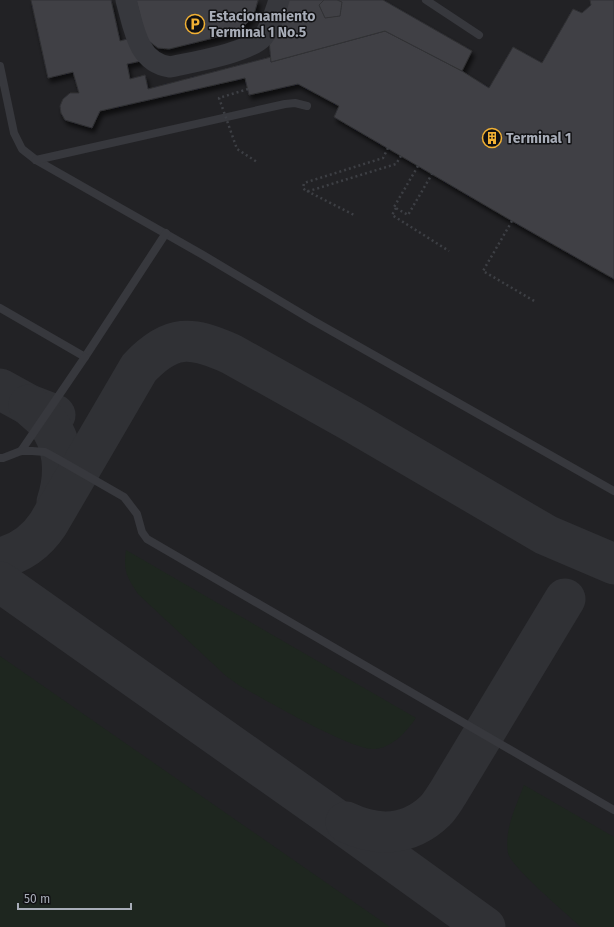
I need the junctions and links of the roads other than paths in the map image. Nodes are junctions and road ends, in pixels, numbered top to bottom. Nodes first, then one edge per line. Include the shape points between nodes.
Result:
1 (126, 0) edge
2 (279, 0) edge
3 (426, 0) edge
4 (478, 35) dead end
5 (0, 66) edge
6 (307, 106) dead end
7 (36, 160) junction
8 (166, 234) junction
9 (0, 308) edge
10 (85, 357) junction
11 (21, 451) junction
12 (0, 458) edge
13 (614, 491) edge
14 (614, 810) edge

1 - 2 street via 144,53 162,66 170,67 241,50 253,44 263,36 270,25
3 - 4 lane
5 - 7 lane via 14,132 22,149
6 - 7 lane via 295,102
7 - 8 lane
8 - 10 lane
8 - 13 lane
9 - 10 lane
10 - 11 lane
11 - 12 lane
11 - 14 lane via 45,452 124,497 137,514 142,532 147,539

